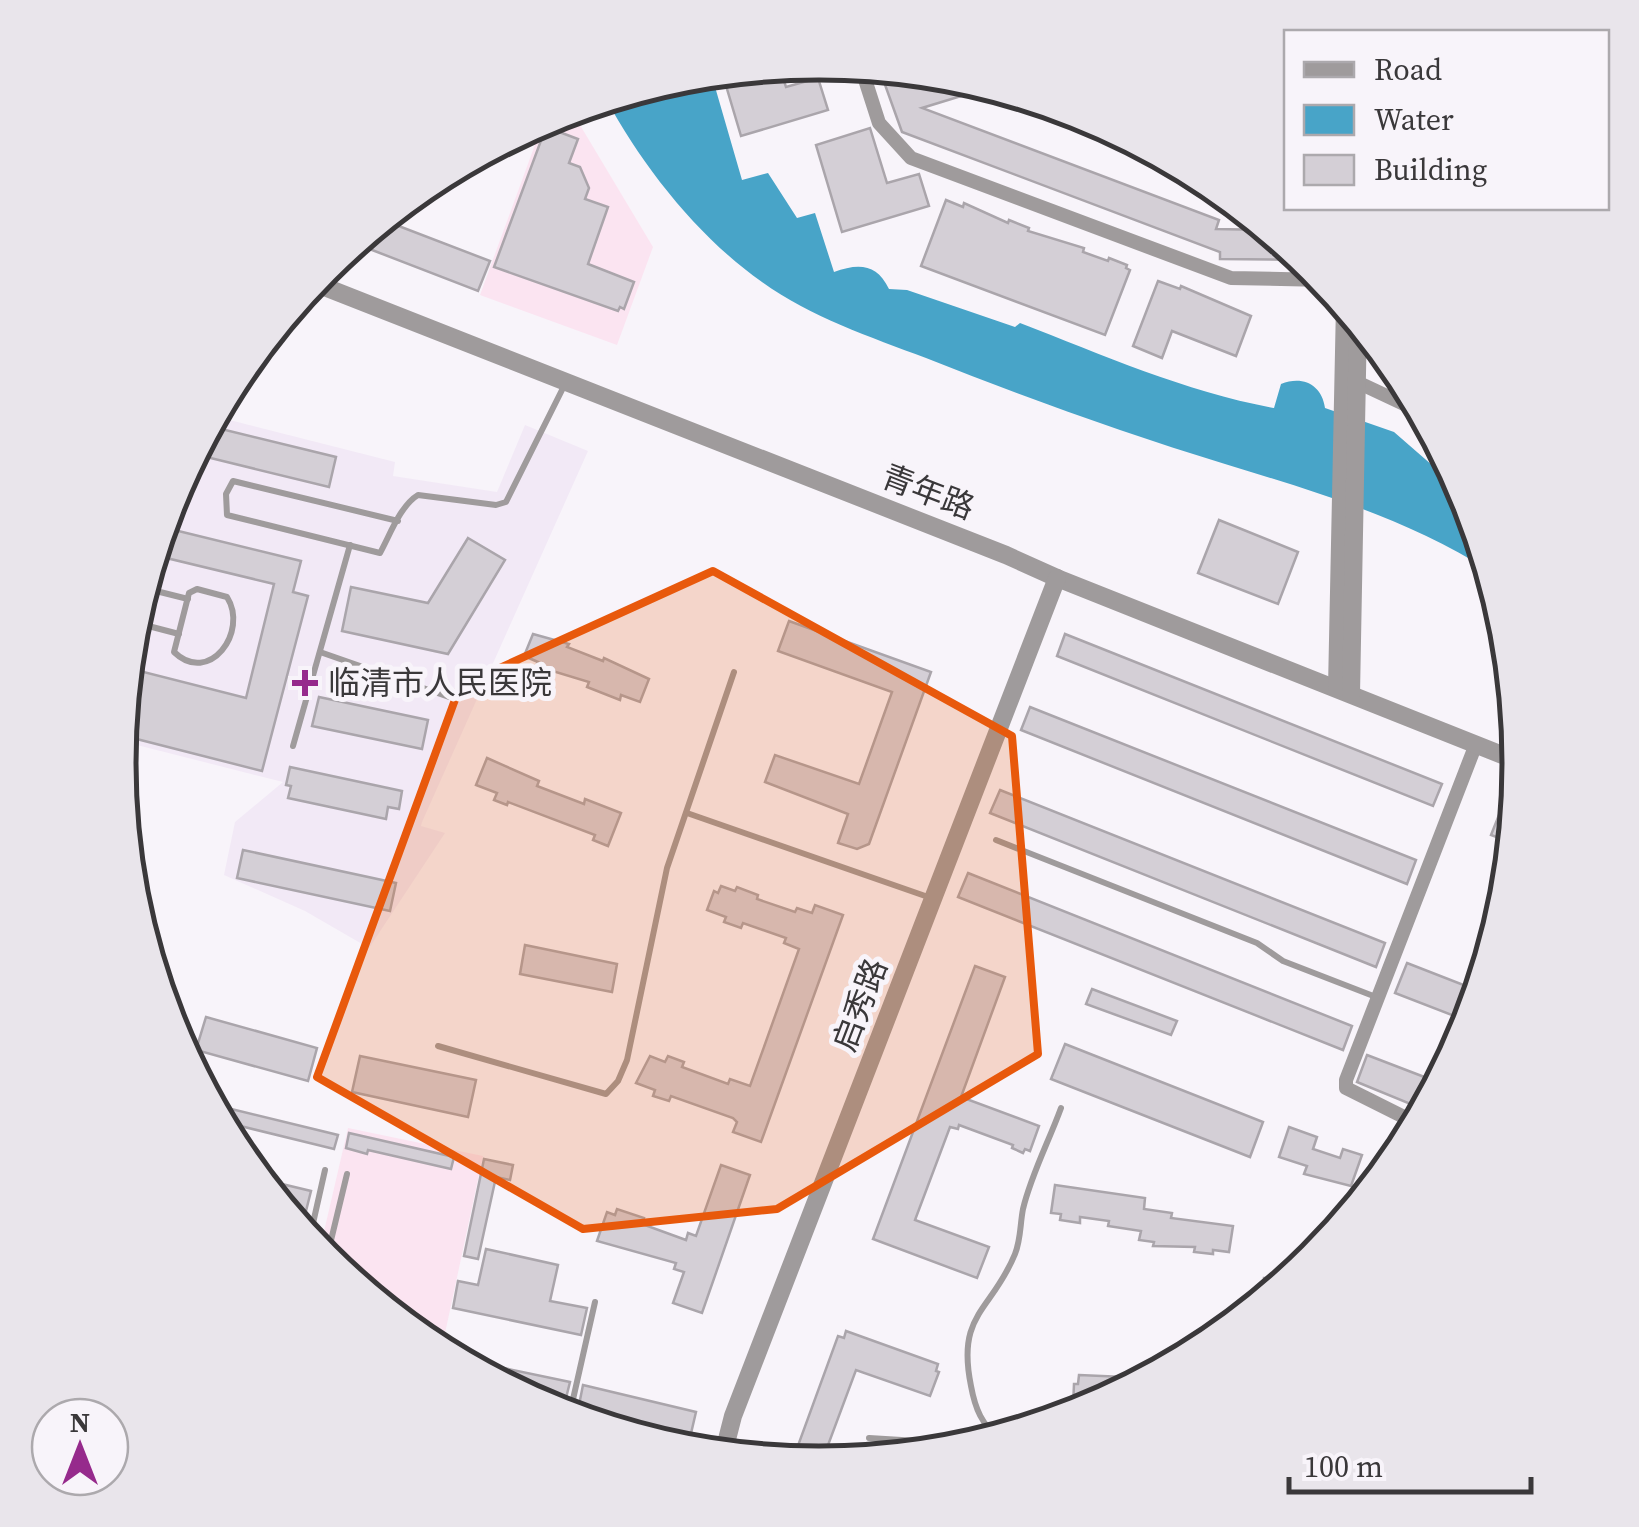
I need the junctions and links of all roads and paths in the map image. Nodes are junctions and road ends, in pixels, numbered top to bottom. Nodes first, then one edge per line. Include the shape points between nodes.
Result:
1 (866, 81) edge
2 (1302, 279) edge
3 (328, 288) edge
4 (1346, 328) edge
5 (1356, 340) edge
6 (566, 382) junction
7 (1352, 393) junction
8 (1401, 406) edge
9 (398, 522) junction
10 (350, 545) junction
11 (1057, 578) junction
12 (158, 591) edge
13 (188, 599) junction
14 (150, 626) edge
15 (179, 634) junction
16 (320, 652) junction
17 (734, 672) dead end
18 (1344, 691) junction
19 (449, 697) dead end
20 (1476, 744) junction
21 (293, 746) dead end
22 (1503, 755) edge
23 (686, 813) junction
24 (996, 840) dead end
25 (933, 899) junction
26 (1376, 997) junction
27 (438, 1046) dead end
28 (1062, 1108) dead end
29 (1404, 1117) edge
30 (326, 1170) dead end
31 (347, 1174) dead end
32 (313, 1222) edge
33 (331, 1241) edge
34 (594, 1302) dead end
35 (572, 1400) edge
36 (985, 1427) edge
37 (869, 1438) dead end
38 (727, 1440) edge
39 (912, 1441) edge

1 - 2 street via 880,123 911,158 1232,278
3 - 6 street, 青年路
4 - 7 street
5 - 7 street
6 - 9 lane via 506,502 418,495
6 - 11 street, 青年路
7 - 8 street
7 - 18 street
9 - 10 lane via 380,552
9 - 10 lane via 233,481 226,494 227,515
10 - 16 lane
11 - 18 street, 青年路
11 - 25 street, 启秀路
12 - 13 lane
13 - 15 lane
13 - 15 lane via 197,589 227,597 233,628 223,653 201,661 182,660 174,652
14 - 15 lane
16 - 19 lane
16 - 21 lane
17 - 23 lane
18 - 20 street, 青年路
20 - 22 street, 青年路
20 - 26 street
23 - 25 lane
23 - 27 lane via 667,868 628,1060 611,1091
24 - 26 lane
25 - 38 street, 启秀路
26 - 29 street via 1346,1088
28 - 36 lane via 1023,1209 1014,1258 969,1332 968,1375
30 - 32 lane
31 - 33 lane
34 - 35 lane
37 - 39 lane

